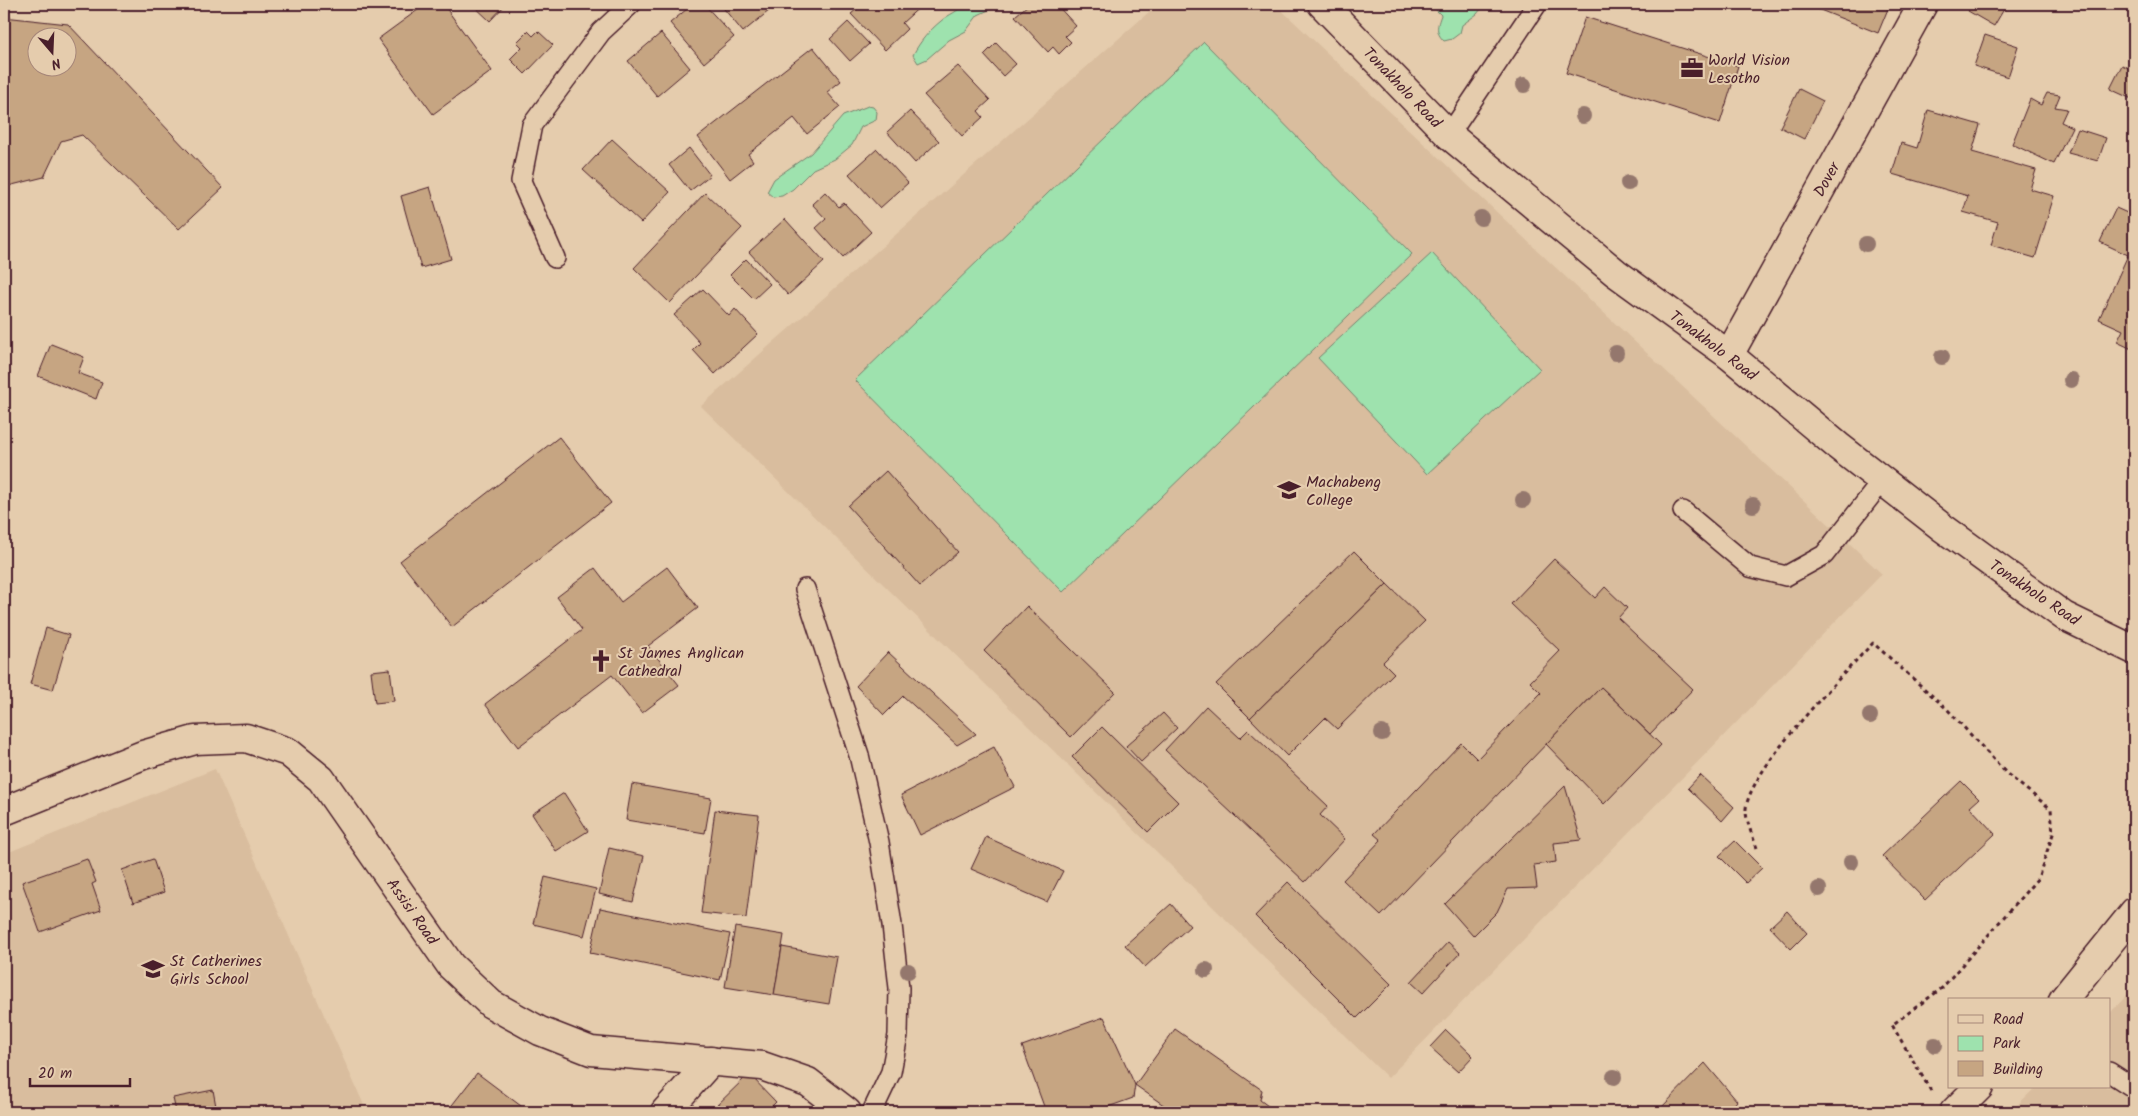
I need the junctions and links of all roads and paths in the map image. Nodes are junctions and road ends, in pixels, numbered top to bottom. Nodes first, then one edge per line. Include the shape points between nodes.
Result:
1 (631, 4) edge
2 (1322, 4) edge
3 (1537, 4) edge
4 (1923, 4) edge
5 (1449, 135) junction
6 (555, 258) dead end
7 (1729, 355) junction
8 (1883, 480) junction
9 (1683, 511) dead end
10 (805, 589) dead end
11 (2134, 650) edge
12 (4, 811) edge
13 (1757, 848) dead end
14 (2134, 912) edge
15 (2065, 998) edge
16 (711, 1061) junction
17 (2110, 1073) edge
18 (1977, 1088) edge
19 (2134, 1088) edge
20 (1945, 1105) edge
21 (665, 1112) edge
22 (847, 1112) edge
23 (872, 1112) edge

1 - 6 lane via 602,32 532,125 521,181
2 - 5 street, Tonakholo Road
3 - 5 lane
4 - 7 street, Dover
5 - 7 street, Tonakholo Road via 1616,272
7 - 8 street, Tonakholo Road
8 - 9 lane via 1824,555 1786,576 1750,566
8 - 11 street, Tonakholo Road via 2064,616
10 - 23 lane via 858,755 879,842 892,924 899,988 898,1035 891,1072
12 - 16 street, Assisi Road via 143,755 195,740 246,738 288,752 321,779 451,966 491,1004 540,1031 591,1051
13 - 20 path via 1746,811 1749,793 1801,720 1873,643 1947,709 2007,774 2051,809 2053,834 2038,878 1942,988 1892,1025
14 - 15 street
16 - 21 street
16 - 22 street, Assisi Road via 762,1066 808,1082
17 - 19 lane
18 - 20 street

